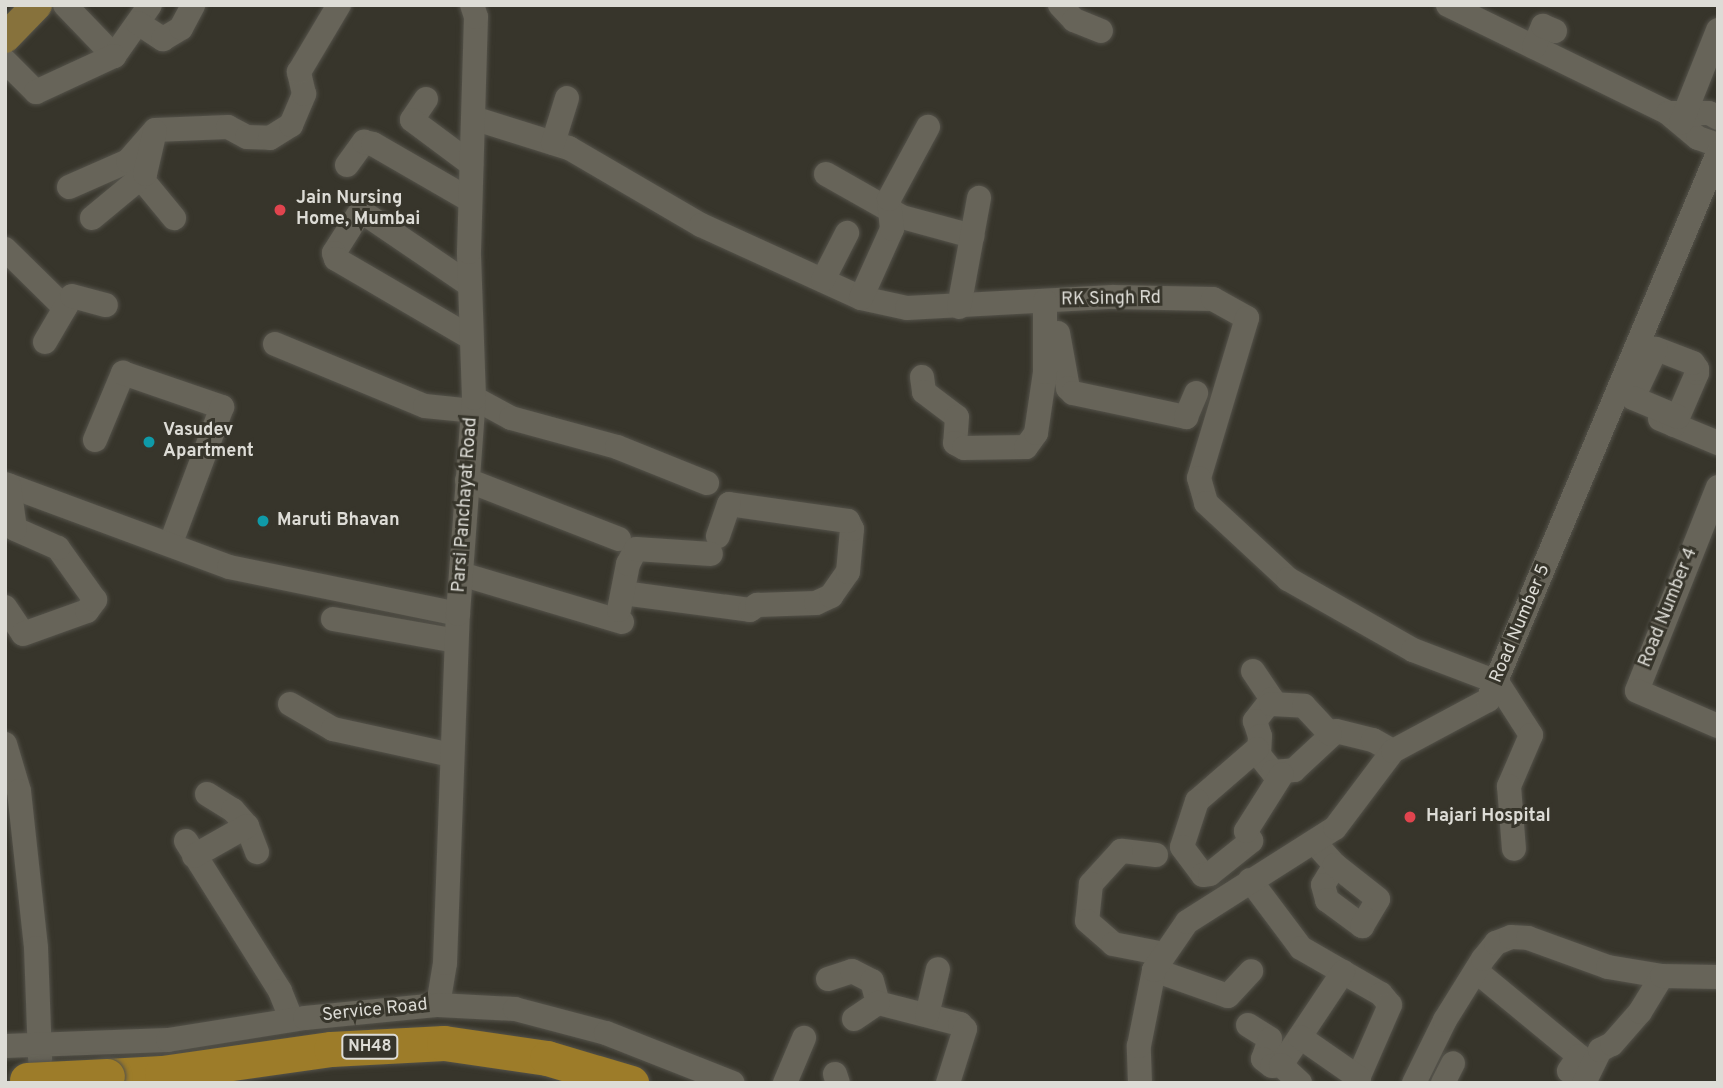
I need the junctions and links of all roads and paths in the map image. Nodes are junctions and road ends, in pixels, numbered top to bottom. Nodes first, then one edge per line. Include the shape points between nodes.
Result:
1 (37, 5) edge
2 (65, 5) edge
3 (193, 5) edge
4 (339, 5) edge
5 (472, 5) edge
6 (1060, 5) edge
7 (1448, 5) edge
8 (144, 14) edge
9 (1718, 30) edge
10 (1101, 31) dead end
11 (5, 38) edge
12 (114, 56) junction
13 (5, 61) edge
14 (567, 98) dead end
15 (426, 99) dead end
16 (1678, 117) junction
17 (473, 118) junction
18 (1718, 118) edge
19 (928, 127) dead end
20 (155, 130) junction
21 (554, 143) junction
22 (1718, 145) edge
23 (1718, 153) edge
24 (471, 164) junction
25 (347, 165) dead end
26 (826, 174) dead end
27 (141, 178) junction
28 (69, 187) dead end
29 (979, 198) dead end
30 (470, 200) junction
31 (887, 210) junction
32 (92, 218) dead end
33 (174, 218) dead end
34 (847, 233) dead end
35 (972, 236) junction
36 (5, 249) edge
37 (823, 280) junction
38 (470, 285) junction
39 (861, 298) junction
40 (1051, 301) junction
41 (106, 305) dead end
42 (959, 307) junction
43 (65, 308) junction
44 (471, 338) junction
45 (45, 342) dead end
46 (275, 344) dead end
47 (1636, 369) junction
48 (922, 377) dead end
49 (1196, 393) dead end
50 (1615, 401) junction
51 (473, 405) junction
52 (1676, 421) junction
53 (95, 440) dead end
54 (1718, 443) edge
55 (467, 480) junction
56 (707, 483) dead end
57 (1718, 486) edge
58 (7, 493) edge
59 (47, 499) junction
60 (619, 539) dead end
61 (47, 541) junction
62 (170, 545) junction
63 (461, 574) junction
64 (623, 593) junction
65 (5, 607) edge
66 (458, 614) junction
67 (333, 618) dead end
68 (456, 641) junction
69 (1253, 671) dead end
70 (1497, 682) junction
71 (290, 704) dead end
72 (1271, 704) junction
73 (1718, 726) edge
74 (1330, 734) junction
75 (5, 744) edge
76 (1257, 749) junction
77 (1393, 751) junction
78 (451, 755) junction
79 (1282, 774) junction
80 (207, 794) dead end
81 (247, 827) junction
82 (1315, 843) junction
83 (1514, 849) dead end
84 (257, 852) dead end
85 (1156, 855) dead end
86 (1335, 865) dead end
87 (1219, 867) junction
88 (1243, 885) junction
89 (1159, 962) junction
90 (938, 969) dead end
91 (1251, 971) dead end
92 (1476, 971) junction
93 (1343, 972) junction
94 (1662, 976) junction
95 (1718, 977) edge
96 (828, 979) dead end
97 (878, 1003) junction
98 (438, 1005) junction
99 (927, 1015) junction
100 (855, 1019) dead end
101 (292, 1020) junction
102 (1248, 1025) dead end
103 (1300, 1037) junction
104 (804, 1038) dead end
105 (98, 1042) junction
106 (38, 1044) junction
107 (5, 1046) edge
108 (1281, 1065) junction
109 (104, 1079) edge
110 (1358, 1080) edge
111 (1573, 1080) edge
112 (25, 1081) edge
113 (786, 1082) edge
114 (631, 1083) edge
115 (733, 1083) edge
116 (948, 1083) edge
117 (1140, 1083) edge
118 (1300, 1083) edge
119 (1414, 1083) edge

1 - 11 main road
2 - 12 street
3 - 8 street via 181,28 163,39
4 - 20 street via 299,72 304,94 292,125 270,138 247,137 228,127
5 - 17 street, Parsi Panchayat Road via 476,17
6 - 10 street via 1074,20
7 - 16 street via 1540,31
8 - 12 street
9 - 16 street
12 - 13 street via 36,92
14 - 21 street
15 - 24 street via 412,120
16 - 18 street
16 - 22 street via 1698,138
17 - 21 street, RK Singh Rd
17 - 24 street, Parsi Panchayat Road
19 - 31 street
20 - 27 street via 149,168
20 - 28 street via 128,161
21 - 37 street, RK Singh Rd via 701,225
23 - 47 street, Road Number 5
24 - 30 street, Parsi Panchayat Road
25 - 30 street via 364,142 373,144
26 - 31 street
27 - 32 street
27 - 33 street
29 - 35 street
30 - 38 street, Parsi Panchayat Road
31 - 35 street
31 - 39 street via 892,229
34 - 37 street
35 - 42 street
36 - 43 street
37 - 39 street, RK Singh Rd
38 - 44 street, Parsi Panchayat Road
38 - 44 street via 364,213 358,215 334,253 336,259
39 - 42 street, RK Singh Rd via 907,308
40 - 42 street, RK Singh Rd
40 - 48 street via 1036,433 1026,447 964,448 955,443 957,417 924,392
40 - 49 street via 1071,392 1186,417
40 - 70 street, RK Singh Rd via 1213,299 1247,318 1199,478 1206,503 1288,579 1413,650
41 - 43 street via 75,294
43 - 45 street
44 - 51 street, Parsi Panchayat Road
46 - 51 street via 425,406
47 - 50 street, Road Number 5
47 - 52 street via 1633,398
47 - 52 street via 1656,348 1696,365
50 - 52 street
50 - 70 street, Road Number 5
51 - 55 street, Parsi Panchayat Road
51 - 56 street via 617,447
52 - 54 street
53 - 62 street via 123,373 222,407
55 - 60 street
55 - 63 street, Parsi Panchayat Road
57 - 73 street, Road Number 4 via 1637,691
58 - 59 street
58 - 61 street via 17,531
59 - 61 street via 41,522
59 - 62 street
61 - 65 street via 93,592 94,605 23,634
62 - 66 street via 229,567
63 - 64 street via 619,621
63 - 66 street, Parsi Panchayat Road
64 - 64 street via 636,549 714,545 729,503 849,521 852,529 848,572 831,596 816,603 757,605 750,610
66 - 68 street, Parsi Panchayat Road
67 - 68 street
68 - 78 street, Parsi Panchayat Road
69 - 72 street via 1271,694
70 - 77 street, Road Number 5 via 1488,700
70 - 83 street via 1531,735 1508,786
71 - 78 street via 333,729
72 - 74 street via 1304,706
72 - 76 street via 1256,717
74 - 77 street via 1343,731
74 - 79 street via 1294,770
75 - 106 street via 19,791 36,948
76 - 79 street via 1273,772
76 - 87 street via 1199,796 1182,842 1182,849 1203,875
77 - 82 street, Road Number 5 via 1335,828
78 - 98 street, Parsi Panchayat Road via 445,963
79 - 87 street via 1245,832 1251,841
80 - 81 street via 233,810
81 - 84 street
81 - 101 street via 190,848 280,991
82 - 86 street
82 - 88 street, Road Number 5
85 - 89 street via 1121,852 1091,884 1087,921 1113,944
87 - 88 street
88 - 89 street, Road Number 5 via 1188,922
88 - 93 street via 1295,943
89 - 91 street via 1228,996
89 - 117 street, Road Number 5 via 1139,1046
90 - 99 street
92 - 94 street via 1496,943 1511,937 1528,938 1608,967
92 - 111 street via 1579,1056
92 - 119 street
93 - 103 street
93 - 110 street via 1381,994 1390,1005
94 - 95 street
94 - 111 street via 1640,1012
96 - 97 street via 852,971 872,981
97 - 99 street
97 - 100 street
98 - 101 street, Service Road
98 - 115 street, Service Road via 515,1009 606,1033
99 - 116 street via 965,1029
101 - 105 street, Service Road via 168,1040
102 - 108 street via 1270,1039 1264,1059 1272,1066
103 - 108 street
103 - 110 street
104 - 113 street
105 - 106 street, Service Road
105 - 109 street
106 - 107 street, Service Road
106 - 112 street
108 - 118 street
109 - 112 highway, NH48, bridge
109 - 114 highway, NH48 via 331,1049 444,1043 547,1058

